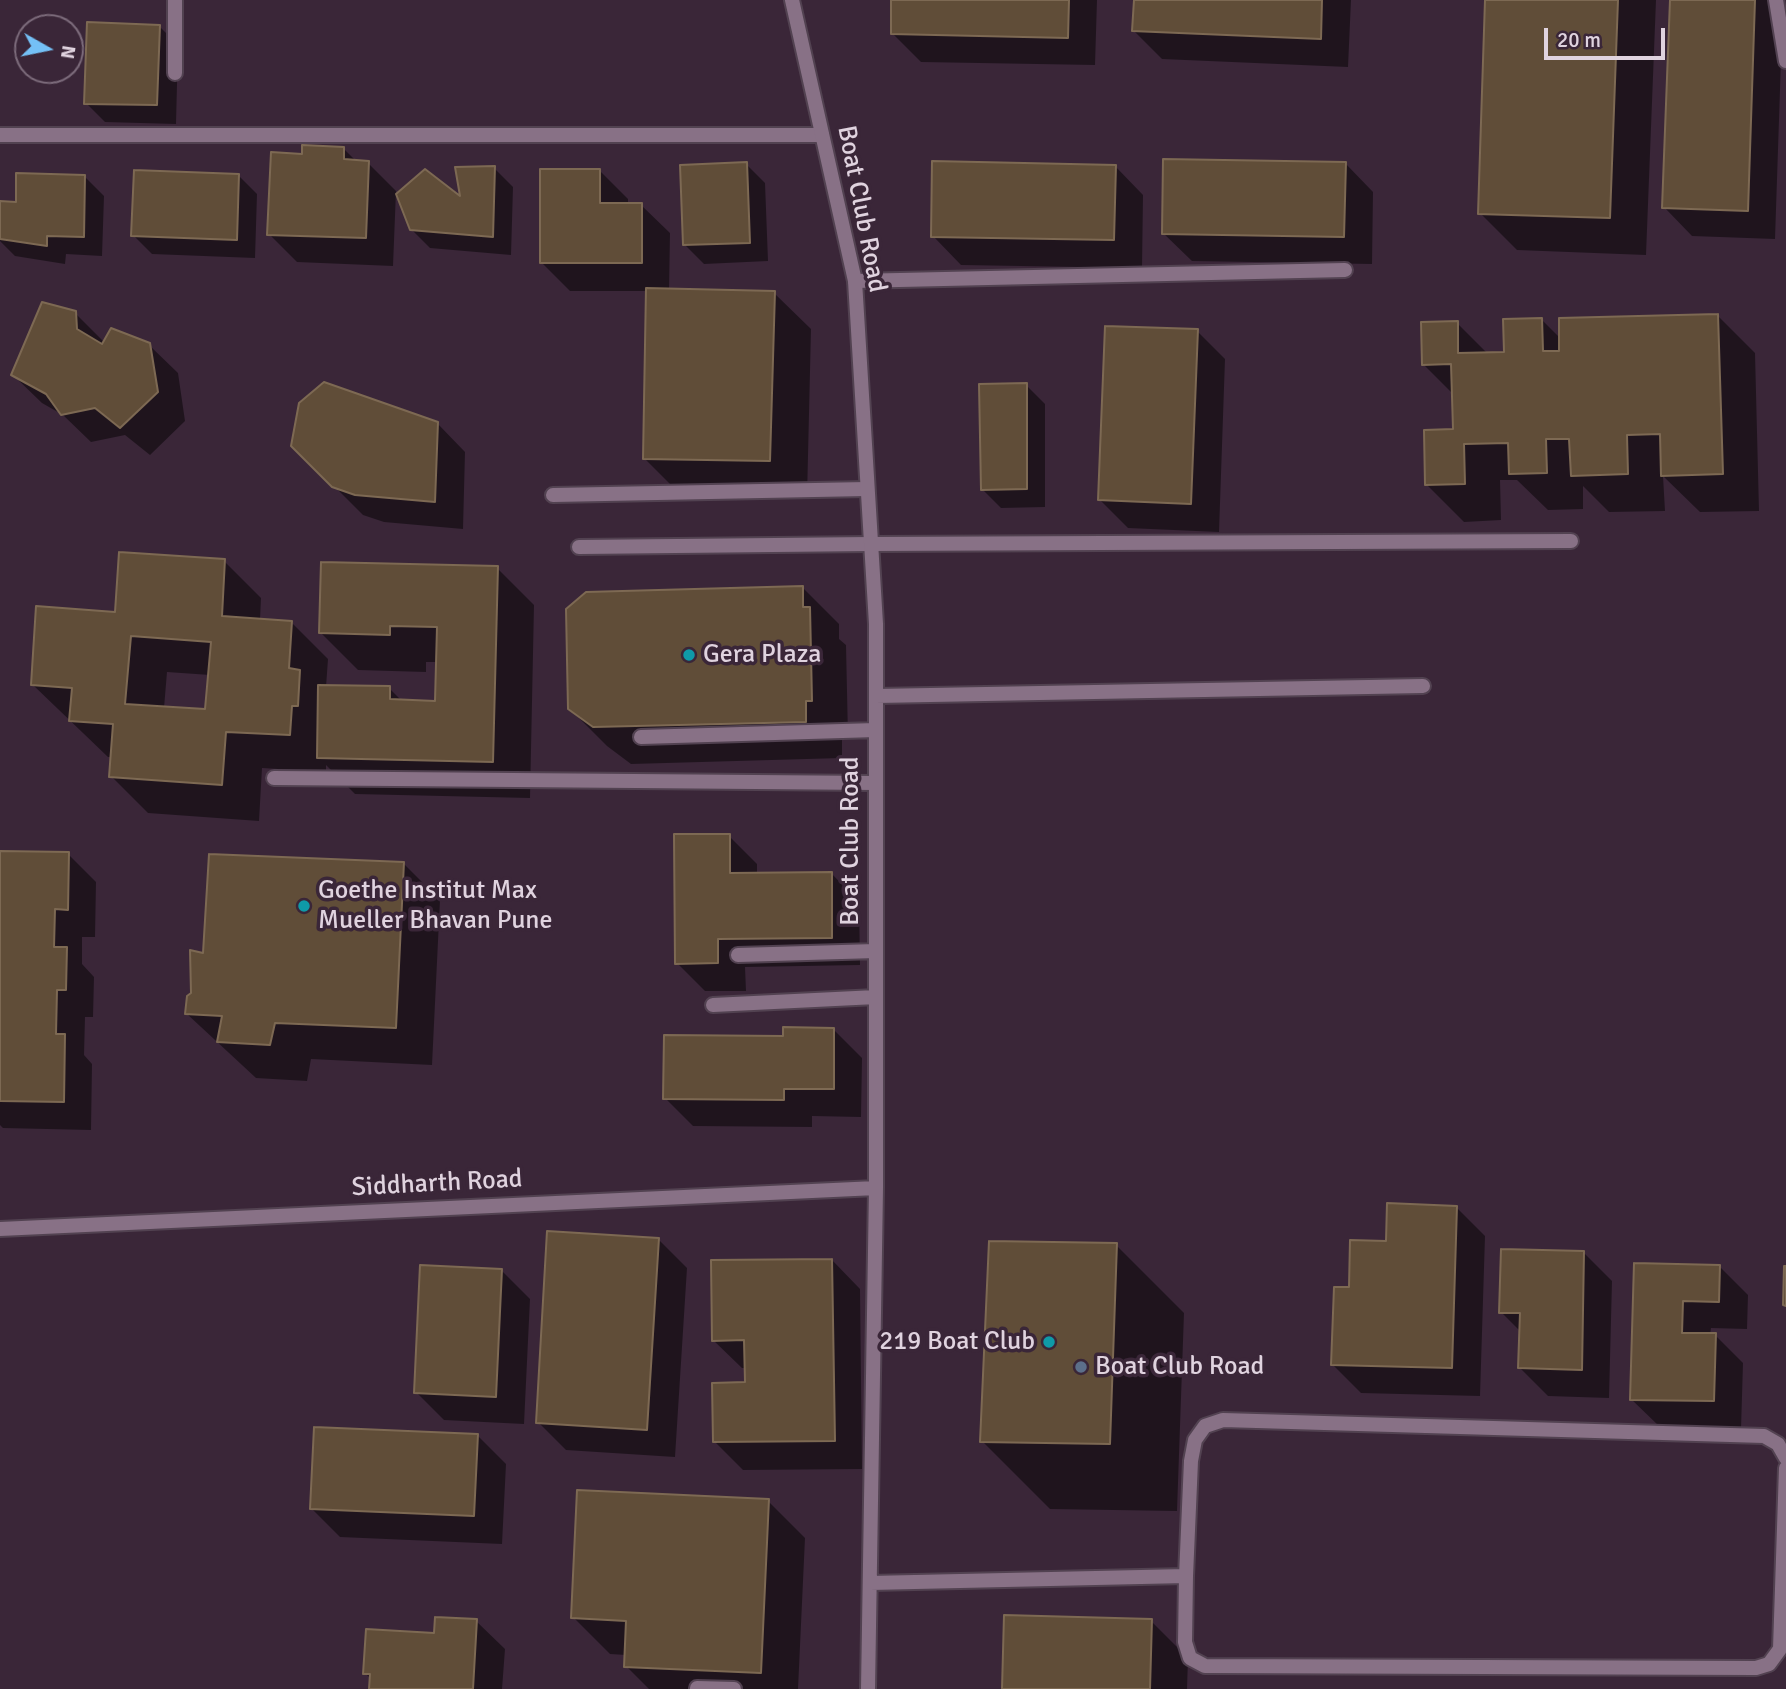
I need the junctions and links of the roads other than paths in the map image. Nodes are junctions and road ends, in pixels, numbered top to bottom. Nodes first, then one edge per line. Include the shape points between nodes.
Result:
1 (175, 0) edge
2 (792, 0) edge
3 (1776, 0) edge
4 (1786, 61) edge
5 (175, 73) dead end
6 (0, 135) edge
7 (822, 135) junction
8 (1345, 270) dead end
9 (855, 281) junction
10 (867, 489) junction
11 (553, 495) dead end
12 (1571, 541) dead end
13 (871, 544) junction
14 (579, 547) dead end
15 (1423, 686) dead end
16 (876, 696) junction
17 (876, 730) junction
18 (641, 737) dead end
19 (274, 778) dead end
20 (875, 783) junction
21 (876, 951) junction
22 (738, 955) dead end
23 (876, 997) junction
24 (713, 1005) dead end
25 (876, 1188) junction
26 (0, 1229) edge
27 (1786, 1458) edge
28 (1786, 1468) edge
29 (1186, 1576) junction
30 (870, 1583) junction
31 (697, 1688) edge
32 (734, 1689) edge
33 (868, 1689) edge

1 - 5 street
2 - 7 street, Boat Club Road
3 - 4 street
6 - 7 street
7 - 9 street, Boat Club Road
8 - 9 street
9 - 10 street, Boat Club Road
10 - 11 street
10 - 13 street, Boat Club Road
12 - 13 street
13 - 14 street
13 - 16 street, Boat Club Road
15 - 16 street
16 - 17 street, Boat Club Road
17 - 18 street
17 - 20 street, Boat Club Road
19 - 20 street
20 - 21 street, Boat Club Road
21 - 22 street
21 - 23 street, Boat Club Road
23 - 24 street
23 - 25 street, Boat Club Road
25 - 26 street, Siddharth Road
25 - 30 street, Boat Club Road
27 - 29 street via 1778,1444 1764,1436 1223,1420 1205,1426 1195,1440
28 - 29 street via 1780,1649 1769,1664 1756,1668 1205,1667 1191,1658 1185,1642
29 - 30 street
30 - 33 street, Boat Club Road
31 - 32 street

